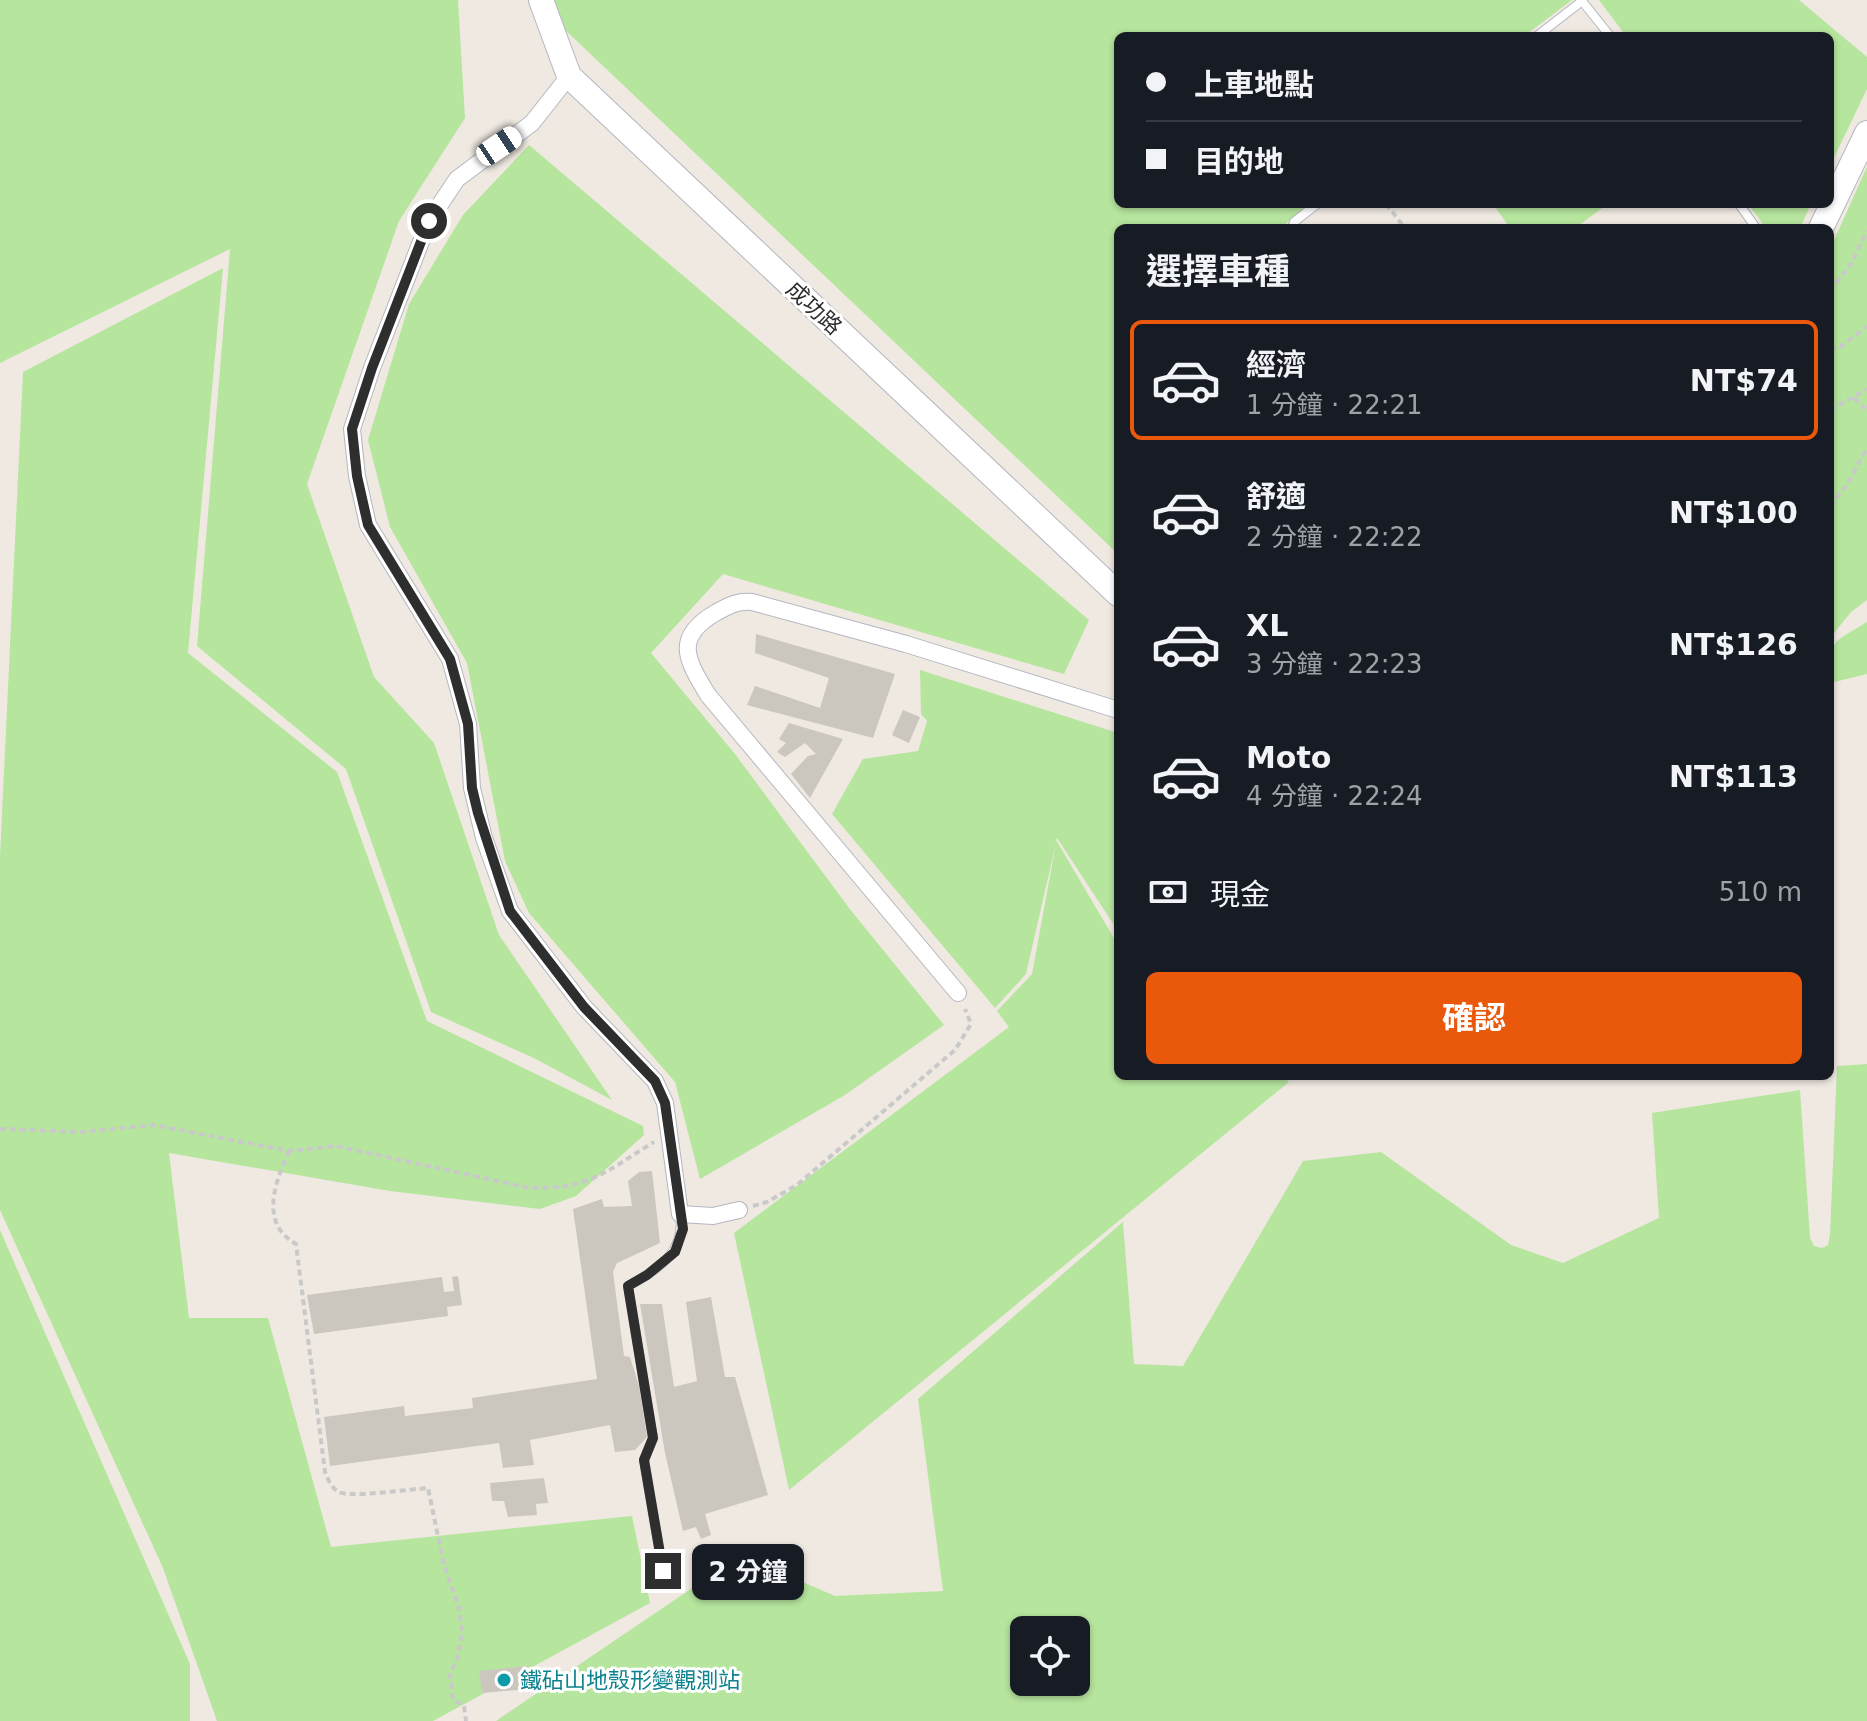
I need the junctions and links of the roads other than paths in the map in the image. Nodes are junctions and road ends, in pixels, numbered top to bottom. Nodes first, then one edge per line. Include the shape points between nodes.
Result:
1 (541, 0) edge
2 (1542, 32) edge
3 (1607, 32) edge
4 (569, 76) junction
5 (1867, 133) edge
6 (1834, 201) edge
7 (1312, 208) edge
8 (1293, 224) edge
9 (1114, 590) edge
10 (1114, 709) edge
11 (958, 993) road end
12 (739, 1210) road end
13 (680, 1214) junction
14 (663, 1571) dead end

1 - 4 street, 成功路
2 - 3 lane via 1582,1
4 - 9 street, 成功路
4 - 13 street via 532,123 457,179 429,221 352,429 368,525 450,659 468,724 472,788 510,911 584,1007 655,1081 665,1103
5 - 6 street
7 - 8 lane
10 - 11 street via 752,602 737,601 698,624 686,645 689,665 708,695
12 - 13 street via 713,1216
13 - 14 lane via 683,1229 675,1252 628,1286 653,1438 644,1460

